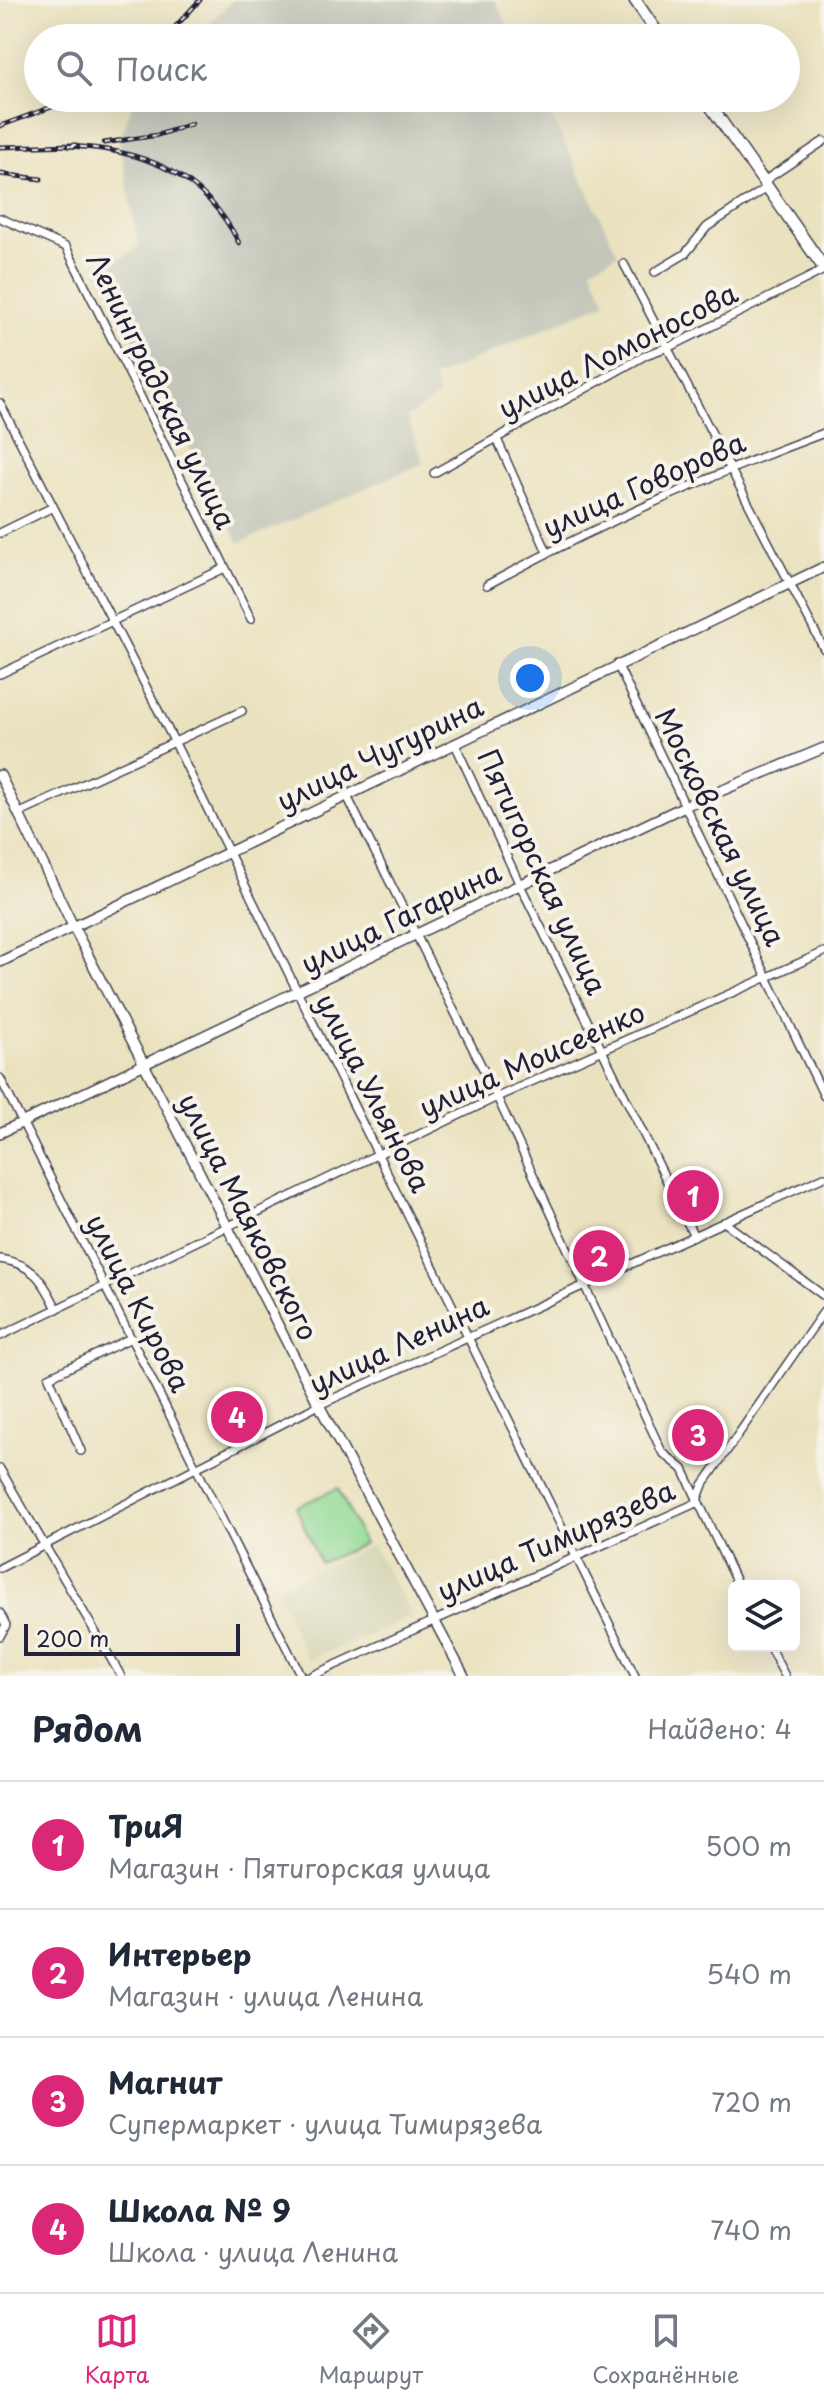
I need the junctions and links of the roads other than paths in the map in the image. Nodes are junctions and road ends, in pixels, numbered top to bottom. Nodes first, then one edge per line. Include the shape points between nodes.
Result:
1 (635, 0) edge
2 (651, 24) edge
3 (715, 112) edge
4 (824, 141) edge
5 (766, 184) junction
6 (0, 218) edge
7 (624, 264) dead end
8 (824, 269) edge
9 (655, 272) dead end
10 (666, 347) junction
11 (0, 403) edge
12 (824, 433) edge
13 (497, 439) junction
14 (729, 468) junction
15 (434, 473) dead end
16 (53, 507) junction
17 (0, 533) edge
18 (547, 552) junction
19 (824, 567) edge
20 (225, 568) junction
21 (790, 584) junction
22 (487, 585) dead end
23 (251, 619) dead end
24 (111, 622) junction
25 (824, 649) edge
26 (617, 664) junction
27 (0, 674) edge
28 (242, 711) dead end
29 (175, 743) junction
30 (455, 744) junction
31 (824, 748) edge
32 (0, 775) edge
33 (347, 796) junction
34 (687, 805) junction
35 (20, 813) junction
36 (227, 851) junction
37 (520, 885) junction
38 (73, 926) junction
39 (417, 934) junction
40 (824, 952) edge
41 (0, 962) edge
42 (768, 977) junction
43 (297, 992) junction
44 (603, 1051) junction
45 (145, 1065) junction
46 (0, 1078) edge
47 (824, 1096) edge
48 (497, 1097) junction
49 (23, 1123) junction
50 (0, 1133) edge
51 (379, 1154) junction
52 (824, 1177) edge
53 (724, 1222) junction
54 (228, 1227) junction
55 (694, 1236) junction
56 (0, 1259) edge
57 (586, 1284) junction
58 (105, 1286) junction
59 (824, 1296) edge
60 (57, 1309) junction
61 (824, 1311) edge
62 (0, 1336) edge
63 (470, 1336) junction
64 (131, 1338) junction
65 (319, 1405) junction
66 (81, 1451) dead end
67 (196, 1468) junction
68 (0, 1469) edge
69 (696, 1503) junction
70 (47, 1545) junction
71 (575, 1557) junction
72 (0, 1568) edge
73 (735, 1580) edge
74 (0, 1613) edge
75 (433, 1621) junction
76 (0, 1636) edge
77 (772, 1652) edge
78 (121, 1676) edge
79 (301, 1676) edge
80 (311, 1676) edge
81 (464, 1676) edge
82 (635, 1676) edge
83 (785, 1676) edge

1 - 2 main road
3 - 5 main road
4 - 5 street
5 - 8 main road
5 - 9 street via 707,227 685,254
6 - 20 street, Ленинградская улица via 66,247
7 - 10 street
8 - 10 street, улица Ломоносова
10 - 13 street, улица Ломоносова
10 - 14 street
11 - 16 street, улица Ульянова
12 - 14 street, улица Говорова
13 - 15 street, улица Ломоносова
13 - 18 street
14 - 18 street, улица Говорова
14 - 21 street
16 - 17 street
16 - 24 street, улица Ульянова
18 - 22 street, улица Говорова
19 - 21 street, улица Чугурина
20 - 23 street, Ленинградская улица
20 - 24 street
21 - 25 street
21 - 26 street, улица Чугурина
24 - 27 street
24 - 29 street, улица Ульянова
26 - 30 street, улица Чугурина
26 - 34 street, Московская улица
28 - 29 street
29 - 35 street
29 - 36 street, улица Ульянова
30 - 33 street, улица Чугурина
30 - 37 street, Пятигорская улица
31 - 34 street, улица Гагарина
32 - 35 street, улица Маяковского
33 - 36 street, улица Чугурина
33 - 39 street
34 - 37 street, улица Гагарина
34 - 42 street, Московская улица
35 - 38 street, улица Маяковского
36 - 38 street, улица Чугурина
36 - 43 street, улица Ульянова
37 - 39 street, улица Гагарина
37 - 44 street, Пятигорская улица
38 - 41 street, улица Чугурина
38 - 45 street, улица Маяковского
39 - 43 street, улица Гагарина
39 - 48 street
40 - 42 street, улица Моисеенко
42 - 44 street, улица Моисеенко
42 - 47 street, Московская улица
43 - 45 street, улица Гагарина
43 - 51 street, улица Ульянова
44 - 48 street, улица Моисеенко
44 - 55 street, Пятигорская улица
45 - 49 street, улица Гагарина
45 - 54 street, улица Маяковского
46 - 49 street, улица Кирова
48 - 51 street, улица Моисеенко
48 - 57 street
49 - 50 street, улица Гагарина
49 - 58 street, улица Кирова
51 - 54 street, улица Моисеенко
51 - 63 street, улица Ульянова
52 - 53 street, улица Ленина
53 - 55 street, улица Ленина
53 - 59 street
54 - 58 street, улица Моисеенко
54 - 65 street, улица Маяковского
55 - 57 street, улица Ленина
56 - 60 street via 33,1269
57 - 63 street, улица Ленина
57 - 69 street via 662,1452 683,1469
58 - 60 street, улица Моисеенко
58 - 64 street, улица Кирова
60 - 62 street, улица Моисеенко
61 - 69 street, улица Тимирязева via 703,1485
63 - 65 street, улица Ленина
63 - 71 street, улица Ульянова
64 - 66 street via 49,1377
64 - 67 street, улица Кирова
65 - 67 street, улица Ленина
65 - 75 street, улица Маяковского
67 - 70 street, улица Ленина
67 - 79 street, улица Кирова
68 - 70 street
69 - 71 street, улица Тимирязева
69 - 73 street
70 - 72 street, улица Ленина
70 - 78 street
71 - 75 street, улица Тимирязева
71 - 82 street, улица Ульянова
74 - 76 street via 6,1625
75 - 80 street, улица Тимирязева
75 - 81 street, улица Маяковского
77 - 83 street

